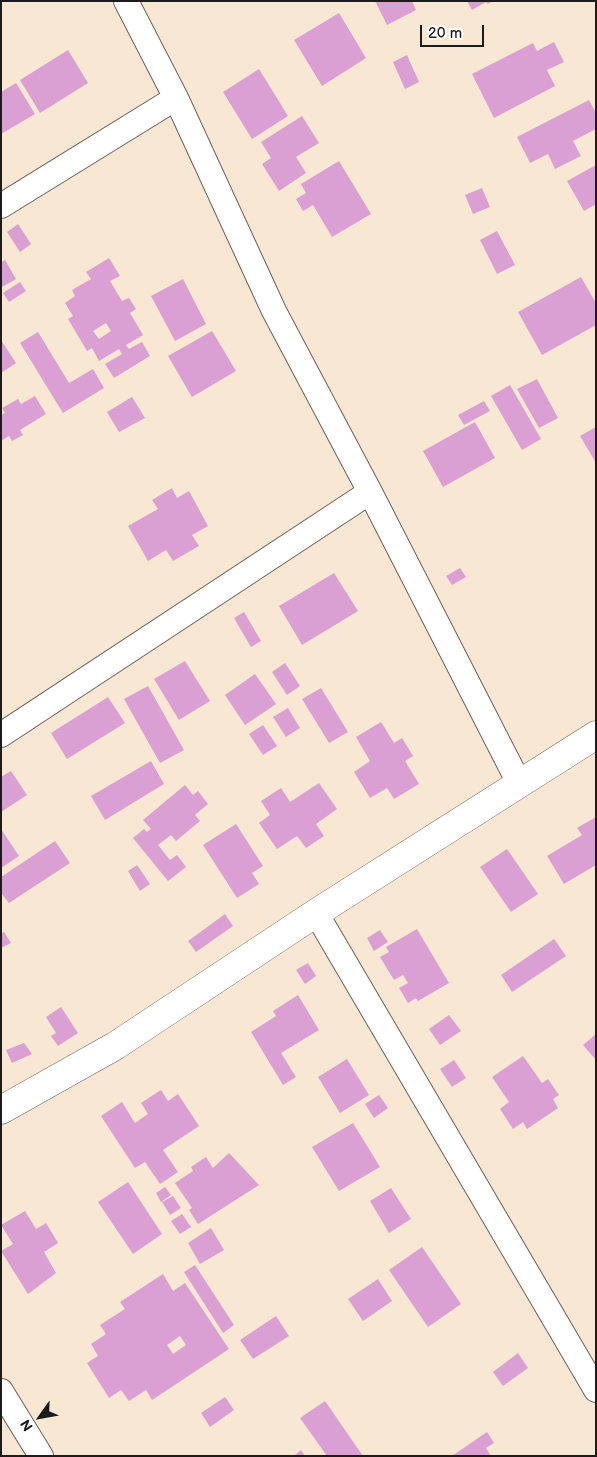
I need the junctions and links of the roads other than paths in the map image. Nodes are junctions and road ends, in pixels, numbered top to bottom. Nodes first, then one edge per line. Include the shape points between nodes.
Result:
1 (126, 1) edge
2 (176, 98) junction
3 (1, 206) edge
4 (370, 492) junction
5 (1, 735) edge
6 (596, 736) edge
7 (520, 783) junction
8 (316, 913) junction
9 (1, 1110) edge
10 (596, 1390) edge
11 (1, 1391) edge
12 (41, 1456) edge

1 - 2 street
2 - 3 street
2 - 4 street via 274,311
4 - 5 street
4 - 7 street
6 - 7 street
7 - 8 street
8 - 9 street via 115,1046
8 - 10 street
11 - 12 street

